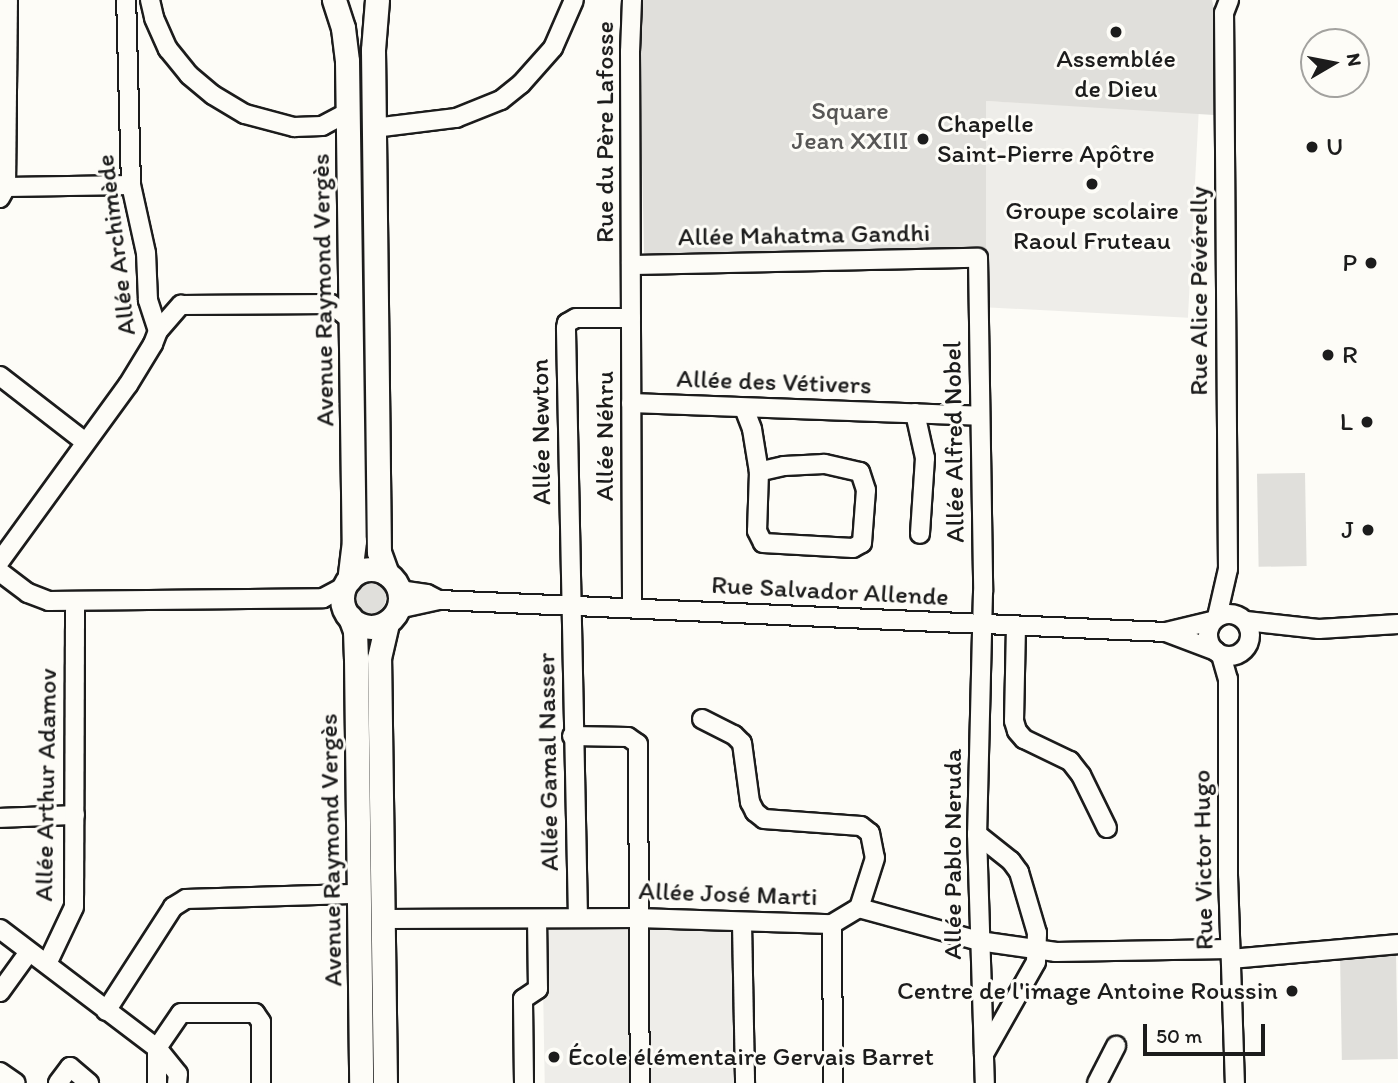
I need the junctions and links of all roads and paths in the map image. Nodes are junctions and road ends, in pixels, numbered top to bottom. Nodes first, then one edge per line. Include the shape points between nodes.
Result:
1 (8, 0) edge
2 (126, 0) edge
3 (150, 0) edge
4 (334, 0) edge
5 (377, 0) edge
6 (574, 0) edge
7 (632, 0) edge
8 (1224, 4) edge
9 (348, 112) junction
10 (373, 128) junction
11 (131, 185) junction
12 (3, 193) edge
13 (978, 258) joint
14 (631, 265) junction
15 (351, 281) junction
16 (331, 304) junction
17 (631, 318) junction
18 (352, 321) junction
19 (158, 331) junction
20 (0, 376) edge
21 (631, 403) junction
22 (744, 408) junction
23 (915, 414) junction
24 (980, 416) junction
25 (85, 442) junction
26 (759, 472) junction
27 (920, 534) dead end
28 (0, 561) edge
29 (1228, 569) junction
30 (0, 572) edge
31 (346, 583) junction
32 (323, 598) junction
33 (393, 599) junction
34 (75, 601) junction
35 (572, 606) junction
36 (632, 608) junction
37 (348, 615) junction
38 (1215, 619) junction
39 (1244, 619) junction
40 (981, 624) junction
41 (1398, 624) edge
42 (1016, 626) junction
43 (1166, 632) junction
44 (1219, 653) junction
45 (702, 719) dead end
46 (572, 736) junction
47 (75, 815) junction
48 (0, 818) edge
49 (1107, 828) dead end
50 (978, 834) junction
51 (359, 894) junction
52 (859, 908) junction
53 (578, 918) junction
54 (637, 918) junction
55 (384, 919) junction
56 (537, 920) junction
57 (742, 923) junction
58 (832, 924) junction
59 (0, 929) edge
60 (978, 941) junction
61 (1398, 944) edge
62 (1038, 949) junction
63 (29, 952) junction
64 (1230, 954) junction
65 (47, 964) junction
66 (0, 992) edge
67 (106, 1011) junction
68 (1116, 1046) dead end
69 (157, 1048) junction
70 (984, 1054) junction
71 (0, 1072) edge
72 (16, 1083) edge
73 (58, 1083) edge
74 (89, 1083) edge
75 (157, 1083) edge
76 (177, 1083) edge
77 (261, 1083) edge
78 (361, 1083) edge
79 (385, 1083) edge
80 (524, 1083) edge
81 (640, 1083) edge
82 (746, 1083) edge
83 (833, 1083) edge
84 (985, 1083) edge
85 (1097, 1083) edge
86 (1234, 1083) edge

1 - 12 street
2 - 11 street, Allée Archimède
3 - 9 street via 168,49 182,66 213,95 245,114 294,127 322,126
4 - 9 main road, Avenue Raymond Vergès via 346,51
5 - 10 main road, Avenue Raymond Vergès
6 - 10 street via 553,48 501,100 456,118
7 - 14 street, Rue du Père Lafosse
8 - 29 street, Rue Alice Pévérelly
9 - 15 main road, Avenue Raymond Vergès
10 - 33 main road, Avenue Raymond Vergès via 379,552
11 - 12 street
11 - 19 street, Allée Archimède via 146,253 148,300
13 - 14 street, Allée Mahatma Gandhi
13 - 24 street, Allée Alfred Nobel
14 - 17 street, Allée Néhru
15 - 16 street
15 - 18 main road, Avenue Raymond Vergès
16 - 18 street
16 - 19 street via 181,305
17 - 21 street, Allée Néhru
17 - 35 street, Allée Newton via 576,318 567,323
18 - 31 main road, Avenue Raymond Vergès via 354,552
19 - 25 street, Allée Archimède via 128,385
20 - 25 street
21 - 22 street, Allée des Vétivers
21 - 36 street, Allée Néhru
22 - 23 street, Allée des Vétivers
22 - 26 street
23 - 24 street, Allée des Vétivers
23 - 27 street via 925,458
24 - 40 street, Allée Alfred Nobel
25 - 28 street, Allée Archimède
26 - 26 street via 757,531 763,543 853,548 862,543 866,490 860,472 814,464
29 - 38 street, Rue Alice Pévérelly
29 - 39 street, Rue Alice Pévérelly
30 - 34 street via 40,598
31 - 32 street
31 - 33 main road via 362,570 380,570
31 - 37 main road via 343,604
32 - 34 street
32 - 37 street
33 - 35 street, Rue Salvador Allende
33 - 37 main road via 363,626
33 - 55 main road, Avenue Raymond Vergès via 379,659
34 - 47 street, Allée Arthur Adamov
35 - 36 street, Rue Salvador Allende
35 - 46 street, Allée Gamal Nasser
36 - 40 street, Rue Salvador Allende
37 - 51 main road, Avenue Raymond Vergès via 355,631
38 - 39 street via 1230,613
38 - 43 street
38 - 44 street via 1208,640
39 - 41 street via 1319,629
39 - 44 street via 1250,633 1247,647 1236,655
40 - 42 street, Rue Salvador Allende
40 - 50 street, Allée Pablo Neruda
42 - 43 street, Rue Salvador Allende
42 - 49 street via 1013,721 1017,731 1024,739 1070,761
43 - 44 street, Rue Salvador Allende
44 - 64 street, Rue Victor Hugo via 1228,679
45 - 52 street via 742,743 750,802 764,819 861,826 870,833 876,858
46 - 53 street, Allée Gamal Nasser
46 - 54 street via 628,737 638,744
47 - 48 street
47 - 65 street, Allée Arthur Adamov via 74,907
50 - 60 street, Allée Pablo Neruda
50 - 62 street via 1018,872
51 - 67 street via 186,899 173,907
51 - 78 main road, Avenue Raymond Vergès
52 - 58 street, Allée José Marti
52 - 60 street
53 - 54 street, Allée José Marti
53 - 56 street, Allée José Marti
54 - 57 street, Allée José Marti
54 - 81 street
55 - 56 street, Allée José Marti
55 - 79 main road, Avenue Raymond Vergès
56 - 80 street via 538,989 523,999
57 - 58 street, Allée José Marti
57 - 82 street
58 - 83 street
59 - 63 street
60 - 62 street
60 - 70 street, Allée Pablo Neruda
61 - 64 street
62 - 64 street
62 - 70 street via 1036,962
63 - 65 street
63 - 66 street
64 - 86 street, Rue Victor Hugo
65 - 67 street
67 - 69 street
68 - 85 street
69 - 75 street
69 - 76 street via 178,1074
69 - 77 street via 181,1013 255,1013 261,1023
70 - 84 street, Allée Pablo Neruda
71 - 72 street
73 - 74 street via 70,1067

